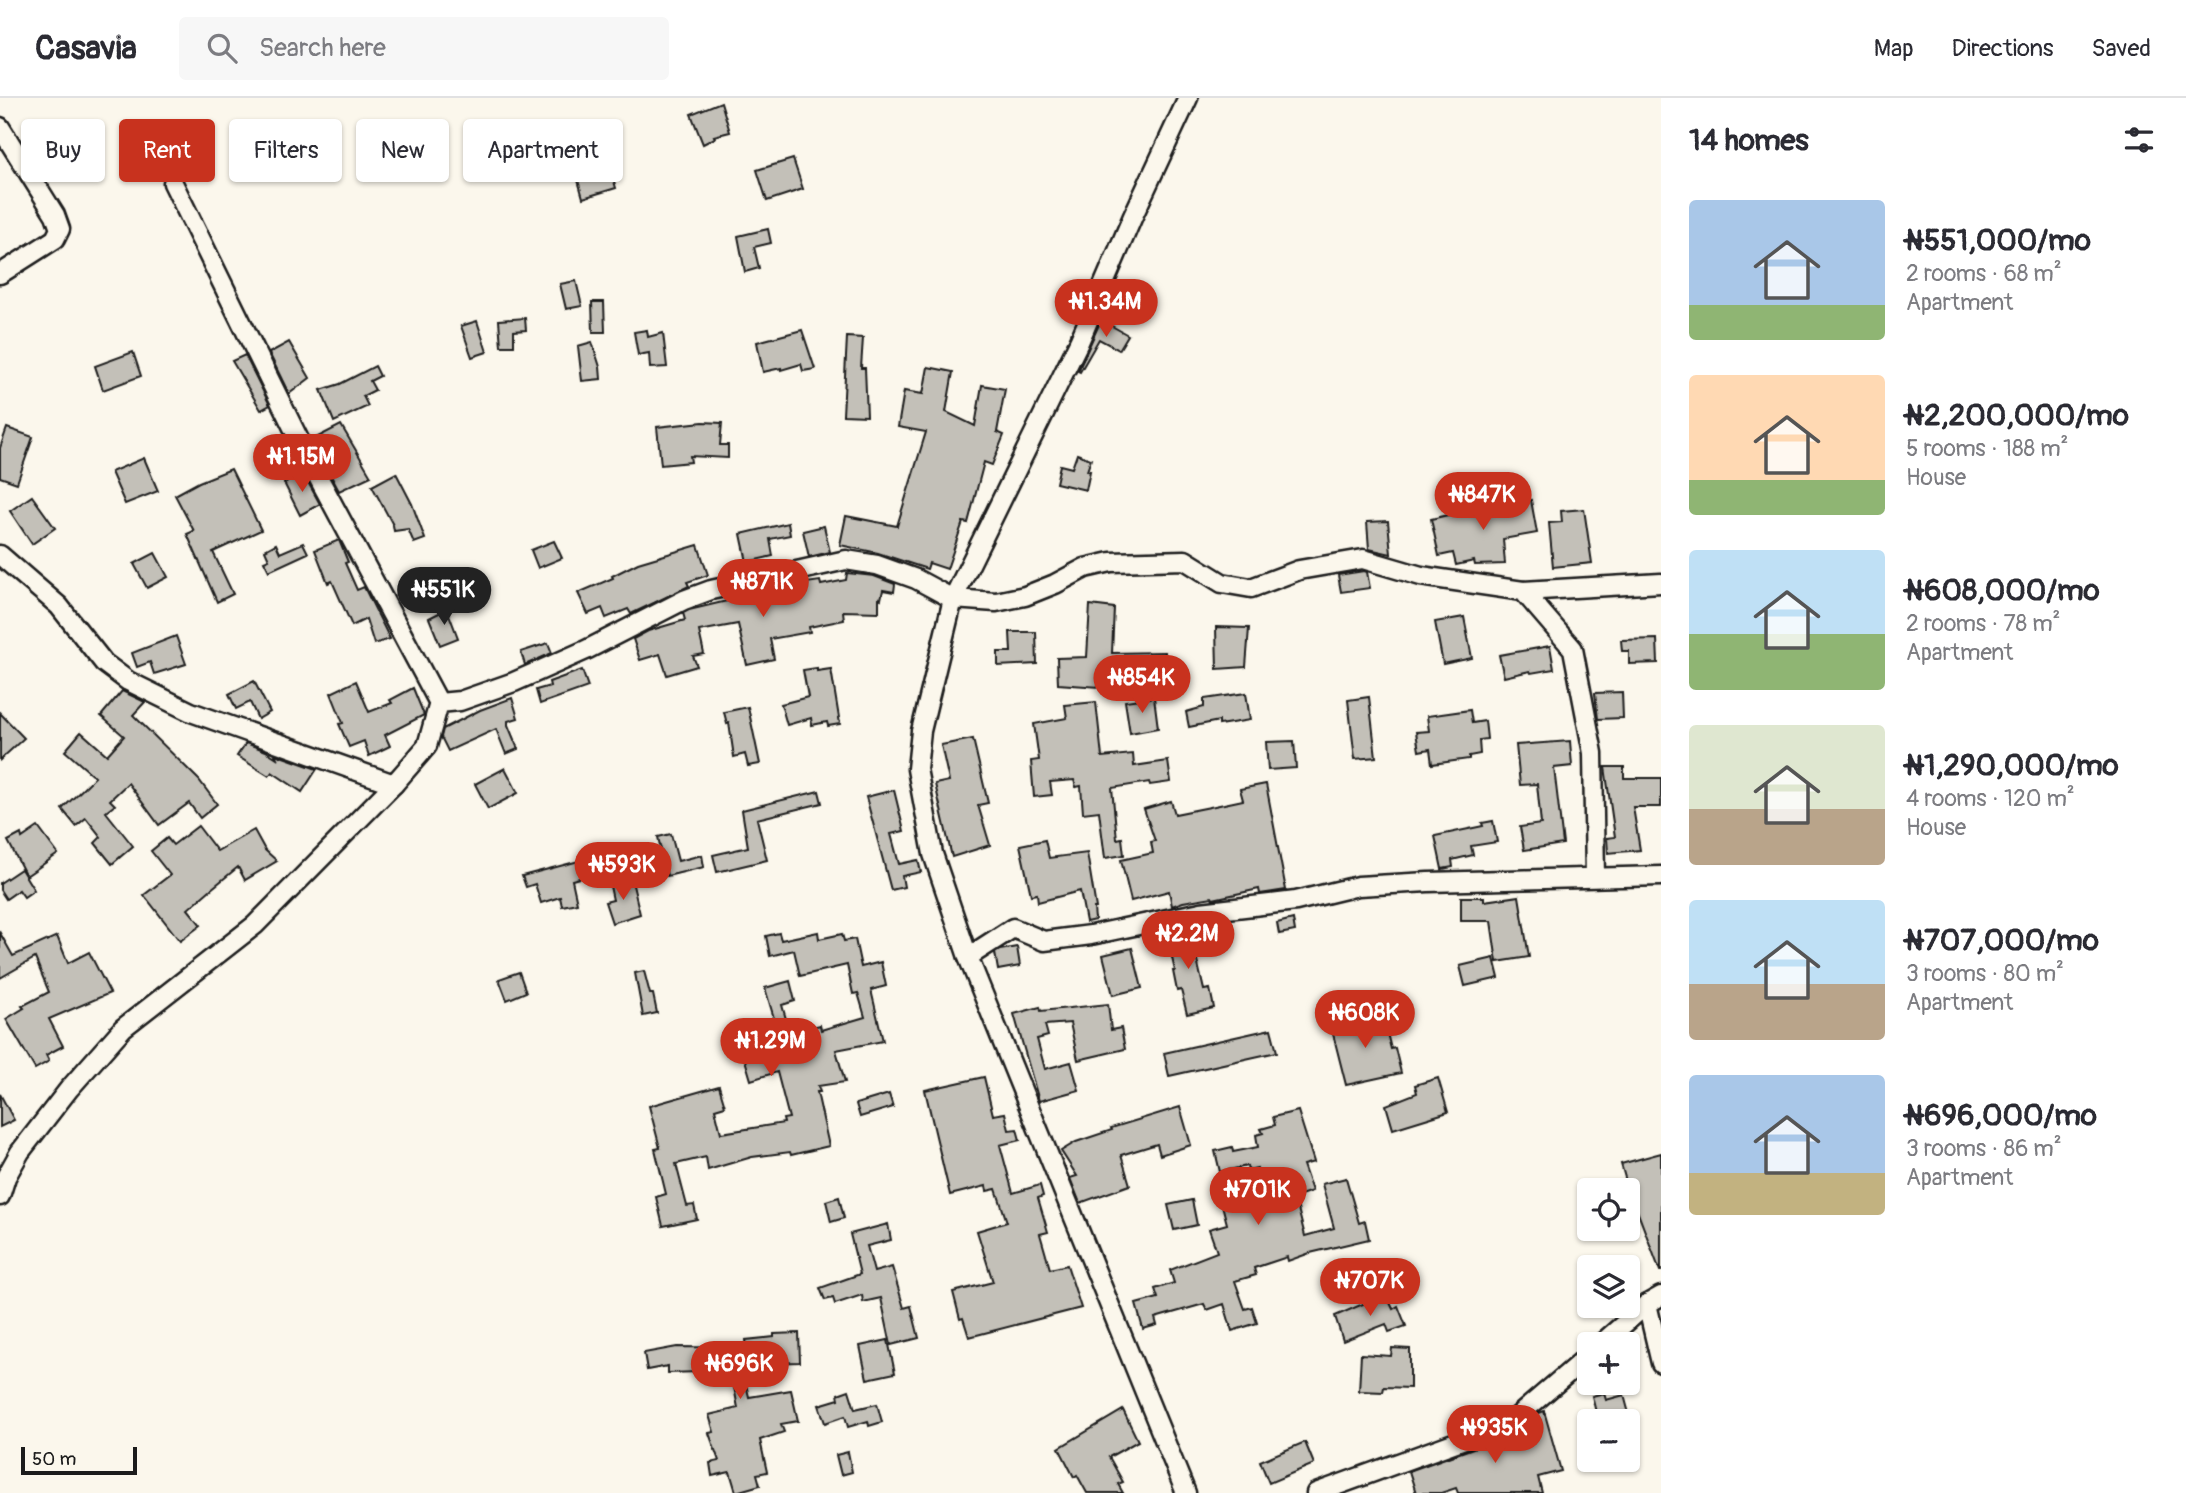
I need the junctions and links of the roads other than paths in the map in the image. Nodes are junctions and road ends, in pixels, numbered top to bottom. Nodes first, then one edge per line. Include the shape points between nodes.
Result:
1 (1188, 98) edge
2 (0, 127) edge
3 (173, 183) dead end
4 (0, 274) edge
5 (0, 555) edge
6 (1661, 583) edge
7 (1523, 591) junction
8 (953, 599) junction
9 (439, 703) junction
10 (394, 784) junction
11 (1661, 876) edge
12 (1595, 877) junction
13 (968, 957) junction
14 (0, 1196) edge
15 (1654, 1300) edge
16 (1615, 1332) edge
17 (1661, 1363) edge
18 (1577, 1364) edge
19 (1186, 1493) edge
20 (1316, 1493) edge

1 - 8 street via 1080,342
2 - 4 street via 60,229 55,239
3 - 9 street via 309,460
5 - 10 street via 59,606 104,663 128,681 191,712
6 - 7 street
7 - 8 street via 1421,576 1363,559 1299,570 1251,588 1222,583 1185,560 1111,562 1085,568 1025,596 996,602
7 - 12 street via 1573,649 1593,753
8 - 9 street via 916,579 846,559 711,590 514,682 460,701
8 - 13 street via 921,731 917,769 933,854
9 - 10 street via 428,746
10 - 14 street via 255,925 123,1028 20,1152
11 - 12 street
12 - 13 street via 1358,887 1044,941 1013,928
13 - 19 street
15 - 16 street
15 - 17 street
18 - 20 street via 1511,1422

